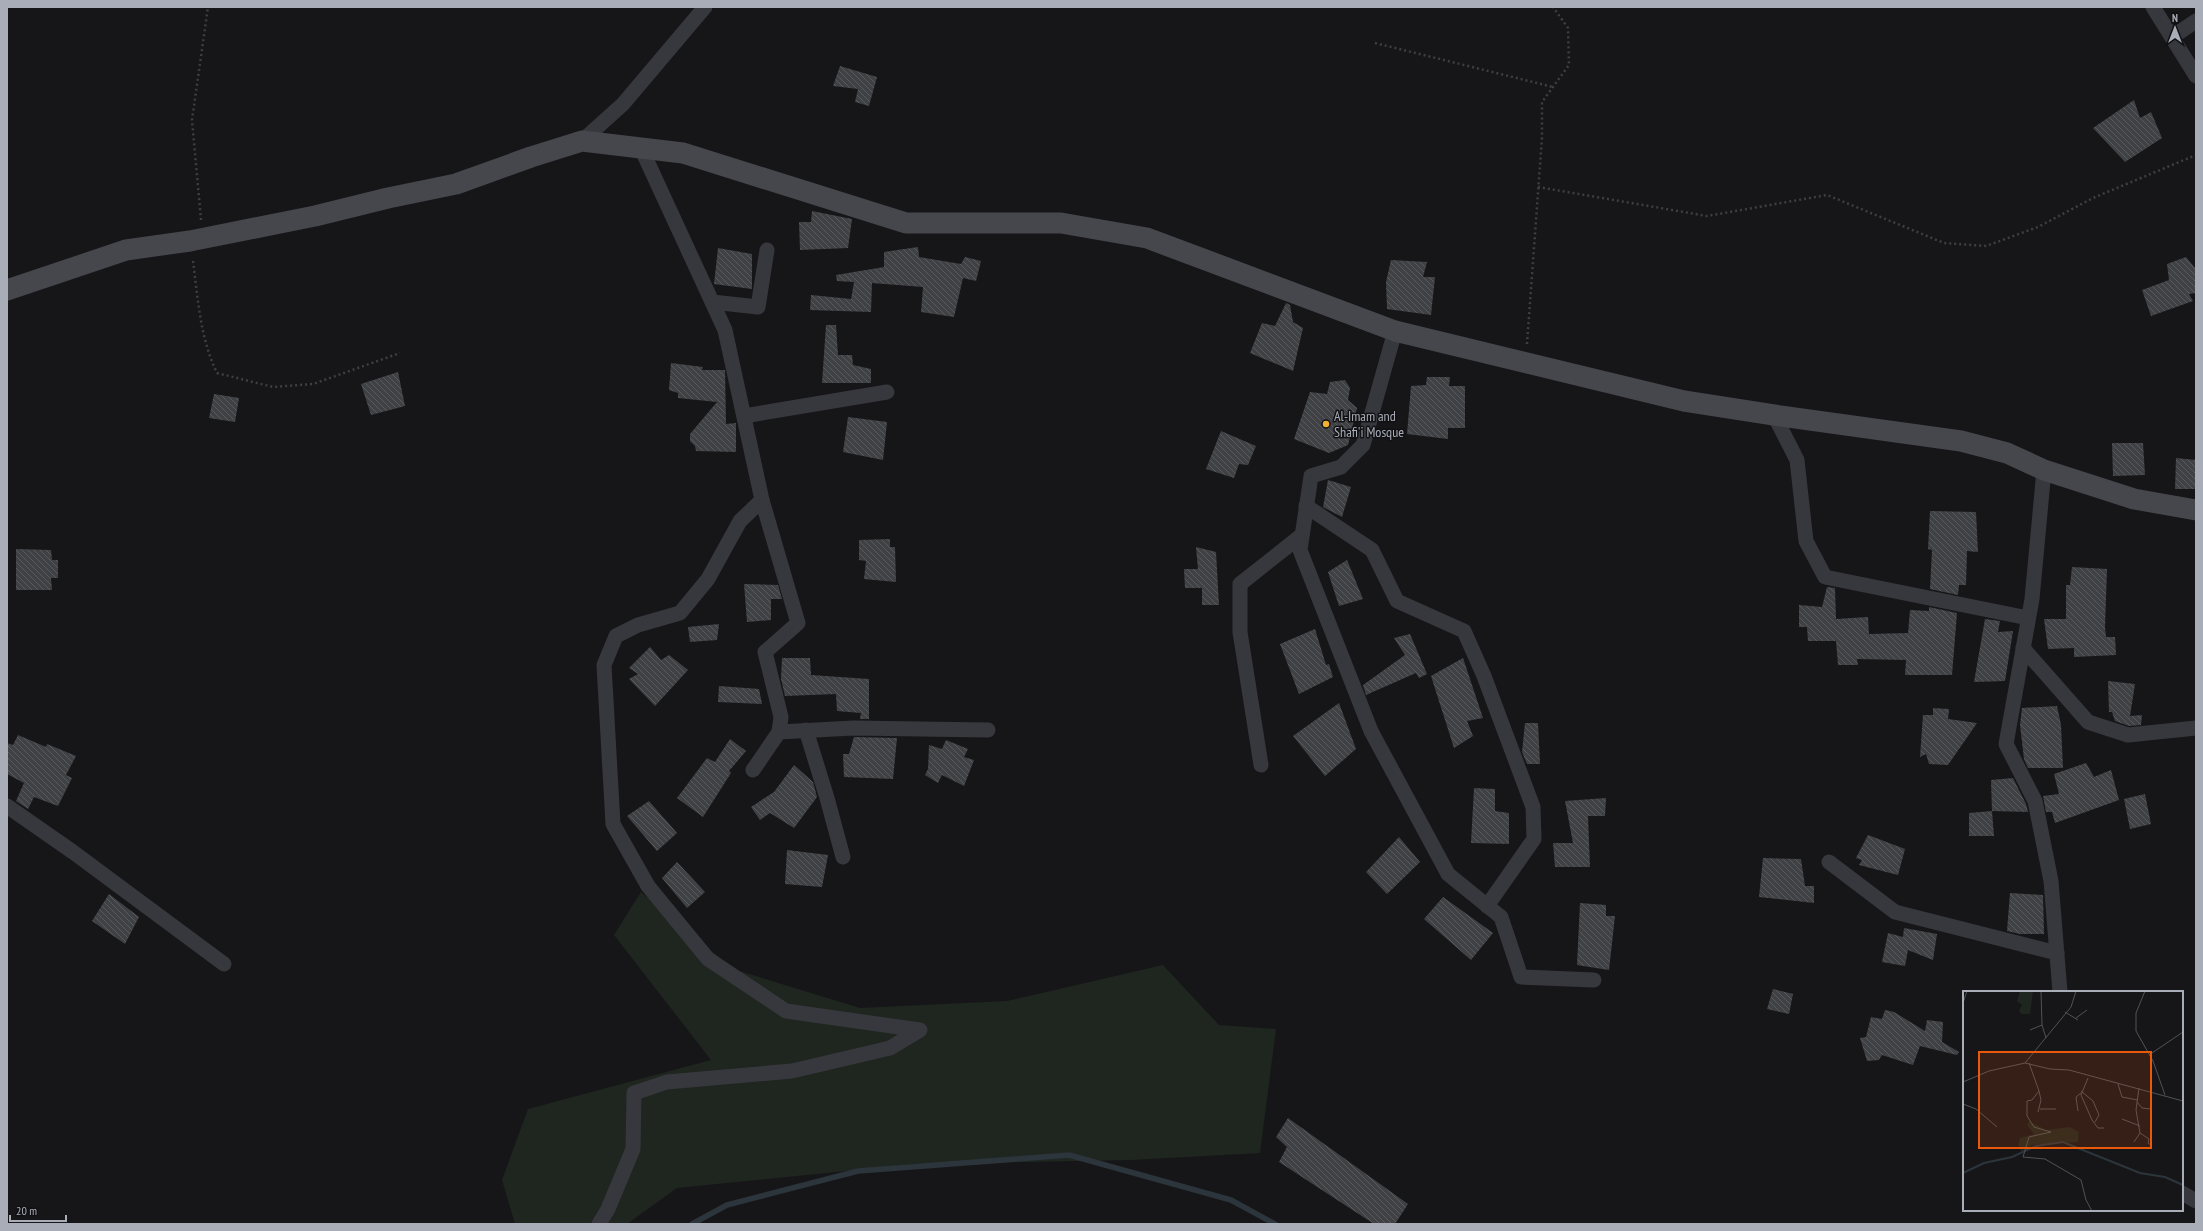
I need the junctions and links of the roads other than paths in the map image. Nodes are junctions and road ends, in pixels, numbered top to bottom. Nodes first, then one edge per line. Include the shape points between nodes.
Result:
1 (705, 7) edge
2 (2152, 7) edge
3 (2196, 21) edge
4 (2172, 37) junction
5 (2196, 76) edge
6 (582, 141) junction
7 (641, 148) junction
8 (767, 250) dead end
9 (7, 290) edge
10 (712, 302) junction
11 (1395, 331) junction
12 (887, 392) dead end
13 (1774, 415) junction
14 (744, 416) junction
15 (2044, 470) junction
16 (762, 500) junction
17 (1306, 506) junction
18 (2196, 510) edge
19 (1302, 535) junction
20 (2028, 618) junction
21 (2023, 648) junction
22 (2196, 728) edge
23 (806, 730) junction
24 (988, 730) dead end
25 (779, 732) junction
26 (1261, 765) dead end
27 (753, 770) dead end
28 (7, 806) edge
29 (843, 856) dead end
30 (1829, 862) dead end
31 (1488, 906) junction
32 (2057, 953) junction
33 (224, 964) dead end
34 (1594, 980) dead end
35 (2060, 991) edge
36 (2183, 1194) edge
37 (2196, 1201) edge
38 (599, 1224) edge

1 - 6 street via 623,104
2 - 4 street
3 - 4 street
4 - 5 street
6 - 7 street
6 - 9 street via 456,184 315,216 126,250
7 - 10 street
7 - 11 street via 683,153 906,223 1061,223 1147,238
8 - 10 street via 758,307
10 - 14 street via 725,330
11 - 13 street via 1684,401
11 - 17 street via 1363,445 1342,467 1310,476
12 - 14 street
13 - 15 street via 1961,440 2007,453
13 - 20 street via 1797,460 1806,541 1825,577
14 - 16 street
15 - 18 street via 2134,499
15 - 20 street
16 - 25 street via 798,623 765,652 781,717
16 - 38 street via 740,521 708,579 680,613 638,625 616,636 604,665 613,824 648,886 708,959 786,1011 920,1030 890,1048 792,1071 667,1082 634,1093 633,1149
17 - 19 street
17 - 31 street via 1372,550 1397,601 1464,631 1484,676 1533,807 1534,839
19 - 26 street via 1240,584 1240,632
19 - 31 street via 1300,550 1371,731 1448,874
20 - 21 street
21 - 22 street via 2088,722 2128,734
21 - 32 street via 2006,744 2035,801 2051,881
23 - 24 street
23 - 25 street
23 - 29 street
25 - 27 street
28 - 33 street
30 - 32 street via 1895,912
31 - 34 street via 1501,917 1521,977
32 - 35 street
36 - 37 street

